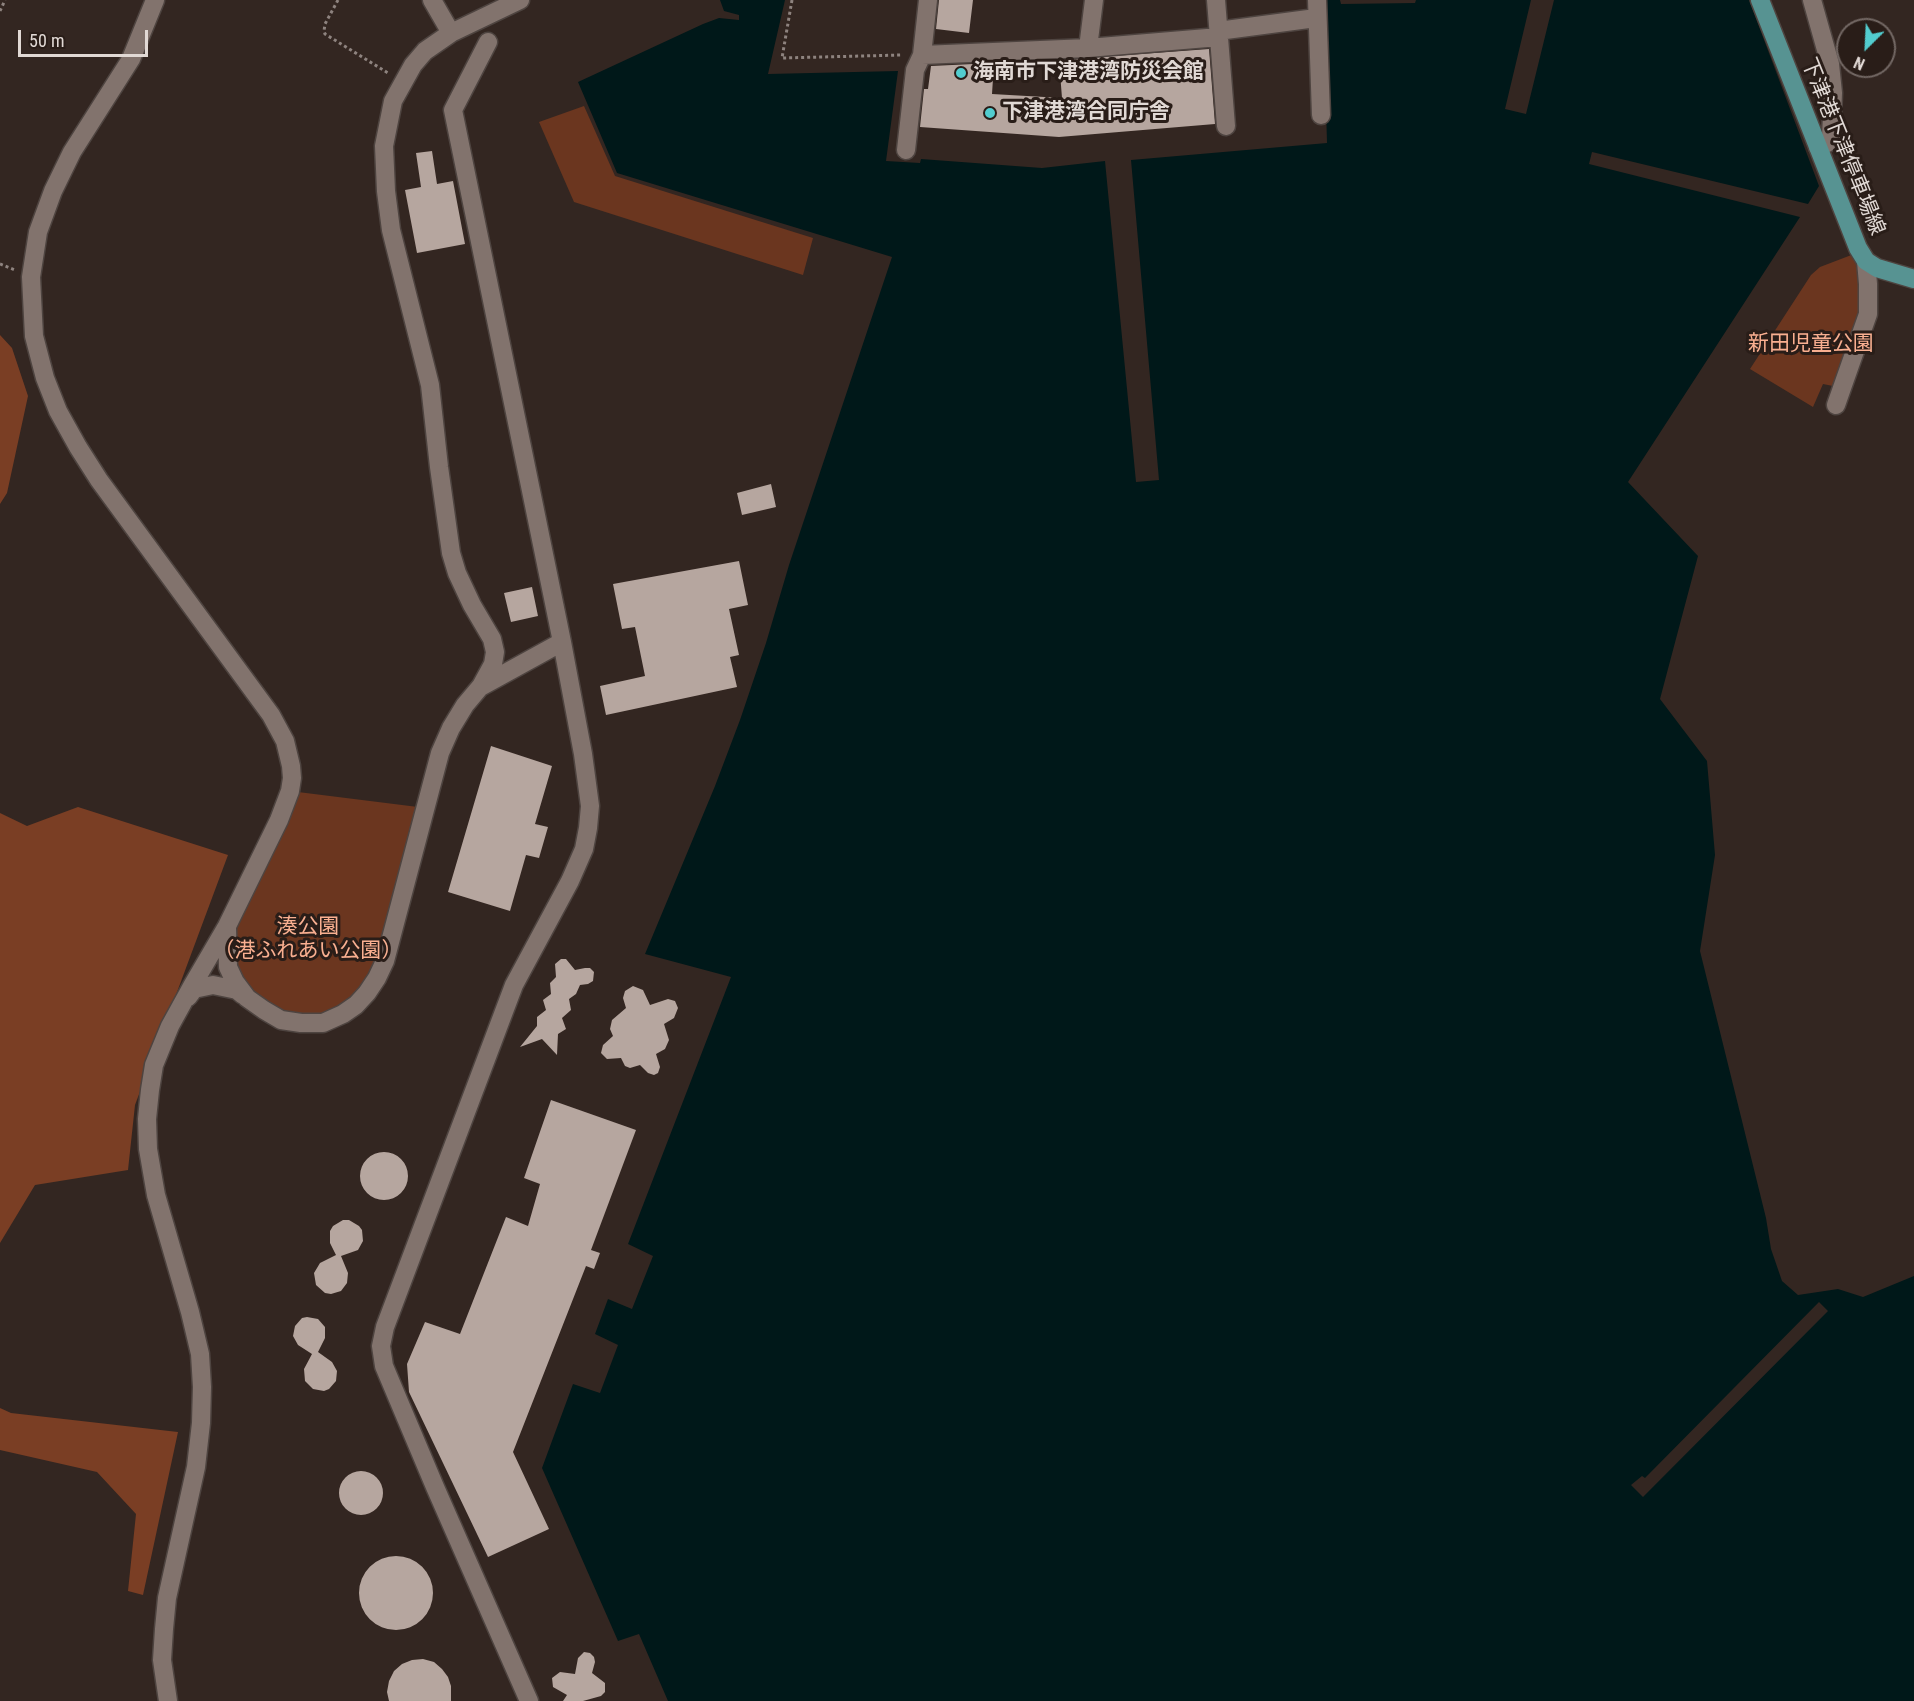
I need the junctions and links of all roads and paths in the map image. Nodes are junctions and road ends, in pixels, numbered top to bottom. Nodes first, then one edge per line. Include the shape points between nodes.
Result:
1 (5, 0) edge
2 (155, 0) edge
3 (338, 0) edge
4 (432, 0) edge
5 (520, 0) edge
6 (792, 0) edge
7 (928, 0) edge
8 (1094, 0) edge
9 (1216, 0) edge
10 (1317, 0) edge
11 (1760, 0) edge
12 (1812, 0) edge
13 (0, 11) edge
14 (1316, 18) junction
15 (451, 33) junction
16 (1218, 34) junction
17 (488, 42) dead end
18 (1088, 48) junction
19 (922, 55) junction
20 (402, 82) junction
21 (1321, 115) dead end
22 (1226, 126) dead end
23 (1818, 147) junction
24 (906, 150) dead end
25 (1866, 261) junction
26 (1914, 279) edge
27 (1836, 405) dead end
28 (562, 642) junction
29 (481, 686) junction
30 (227, 926) junction
31 (247, 998) junction
32 (182, 1003) junction
33 (168, 1701) edge
34 (529, 1701) edge

1 - 13 path
2 - 30 street via 131,59 72,152 38,232 31,278 34,336 58,411 78,447 254,689 285,741 291,766 290,791
3 - 20 path via 325,24 326,34
4 - 15 street
5 - 15 street
6 - 19 path via 782,58
7 - 19 street
8 - 18 street
9 - 16 street
10 - 14 street
11 - 23 main road, 下津港下津停車場線
12 - 23 street via 1829,56 1833,93 1831,138
14 - 16 street
14 - 21 street
15 - 20 street via 425,51
16 - 18 street
16 - 22 street
17 - 28 street via 453,110
18 - 19 street
19 - 24 street via 915,70
20 - 29 street via 393,101 384,146 389,210 430,385 451,553 495,652 494,664
23 - 25 main road, 下津港下津停車場線
25 - 26 main road, 下津港下津停車場線
25 - 27 street via 1868,314
28 - 29 street
28 - 34 street via 590,806 584,849 514,985 381,1346 384,1366
29 - 31 street via 465,705 440,753 385,961 367,993 356,1005 323,1023 281,1020
30 - 31 street via 228,967
30 - 32 street
31 - 32 street via 237,990 213,985 194,989
32 - 33 street via 154,1065 147,1119 152,1172 200,1354 202,1387 196,1467 167,1598 162,1660

